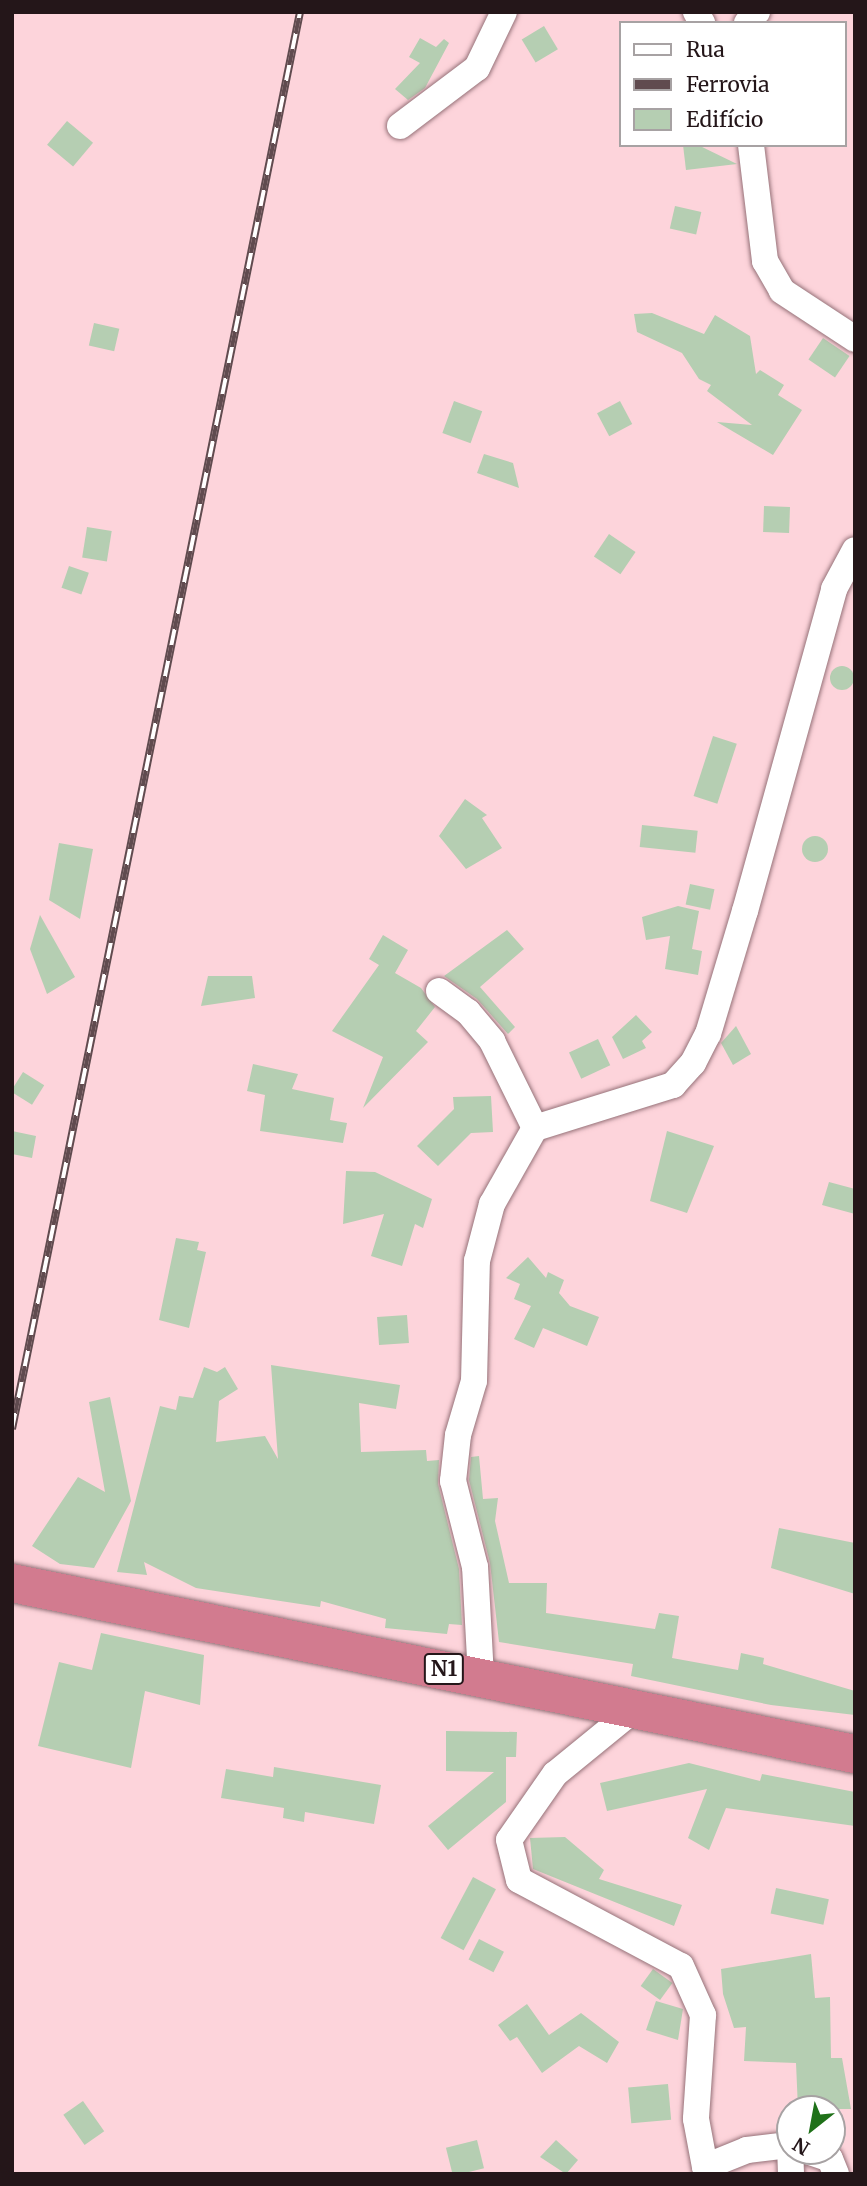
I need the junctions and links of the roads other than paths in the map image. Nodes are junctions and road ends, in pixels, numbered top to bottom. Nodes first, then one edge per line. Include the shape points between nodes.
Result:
1 (505, 12) edge
2 (400, 126) dead end
3 (751, 147) edge
4 (855, 339) edge
5 (855, 550) edge
6 (439, 991) dead end
7 (535, 1128) junction
8 (22, 1585) edge
9 (481, 1677) junction
10 (636, 1708) junction
11 (855, 1754) edge
12 (776, 2147) edge
13 (705, 2171) edge

1 - 2 street via 477,68
3 - 4 street via 765,261 782,290
5 - 7 street via 834,589 746,911 698,1053 673,1084
6 - 7 street via 468,1012 492,1041
7 - 9 street via 492,1204 477,1261 474,1381 458,1435 453,1481 475,1567
8 - 9 highway, N1
9 - 10 highway, N1
10 - 11 highway, N1
10 - 13 street via 555,1774 509,1840 519,1880 681,1966 703,2015 696,2119
12 - 13 street via 747,2150

